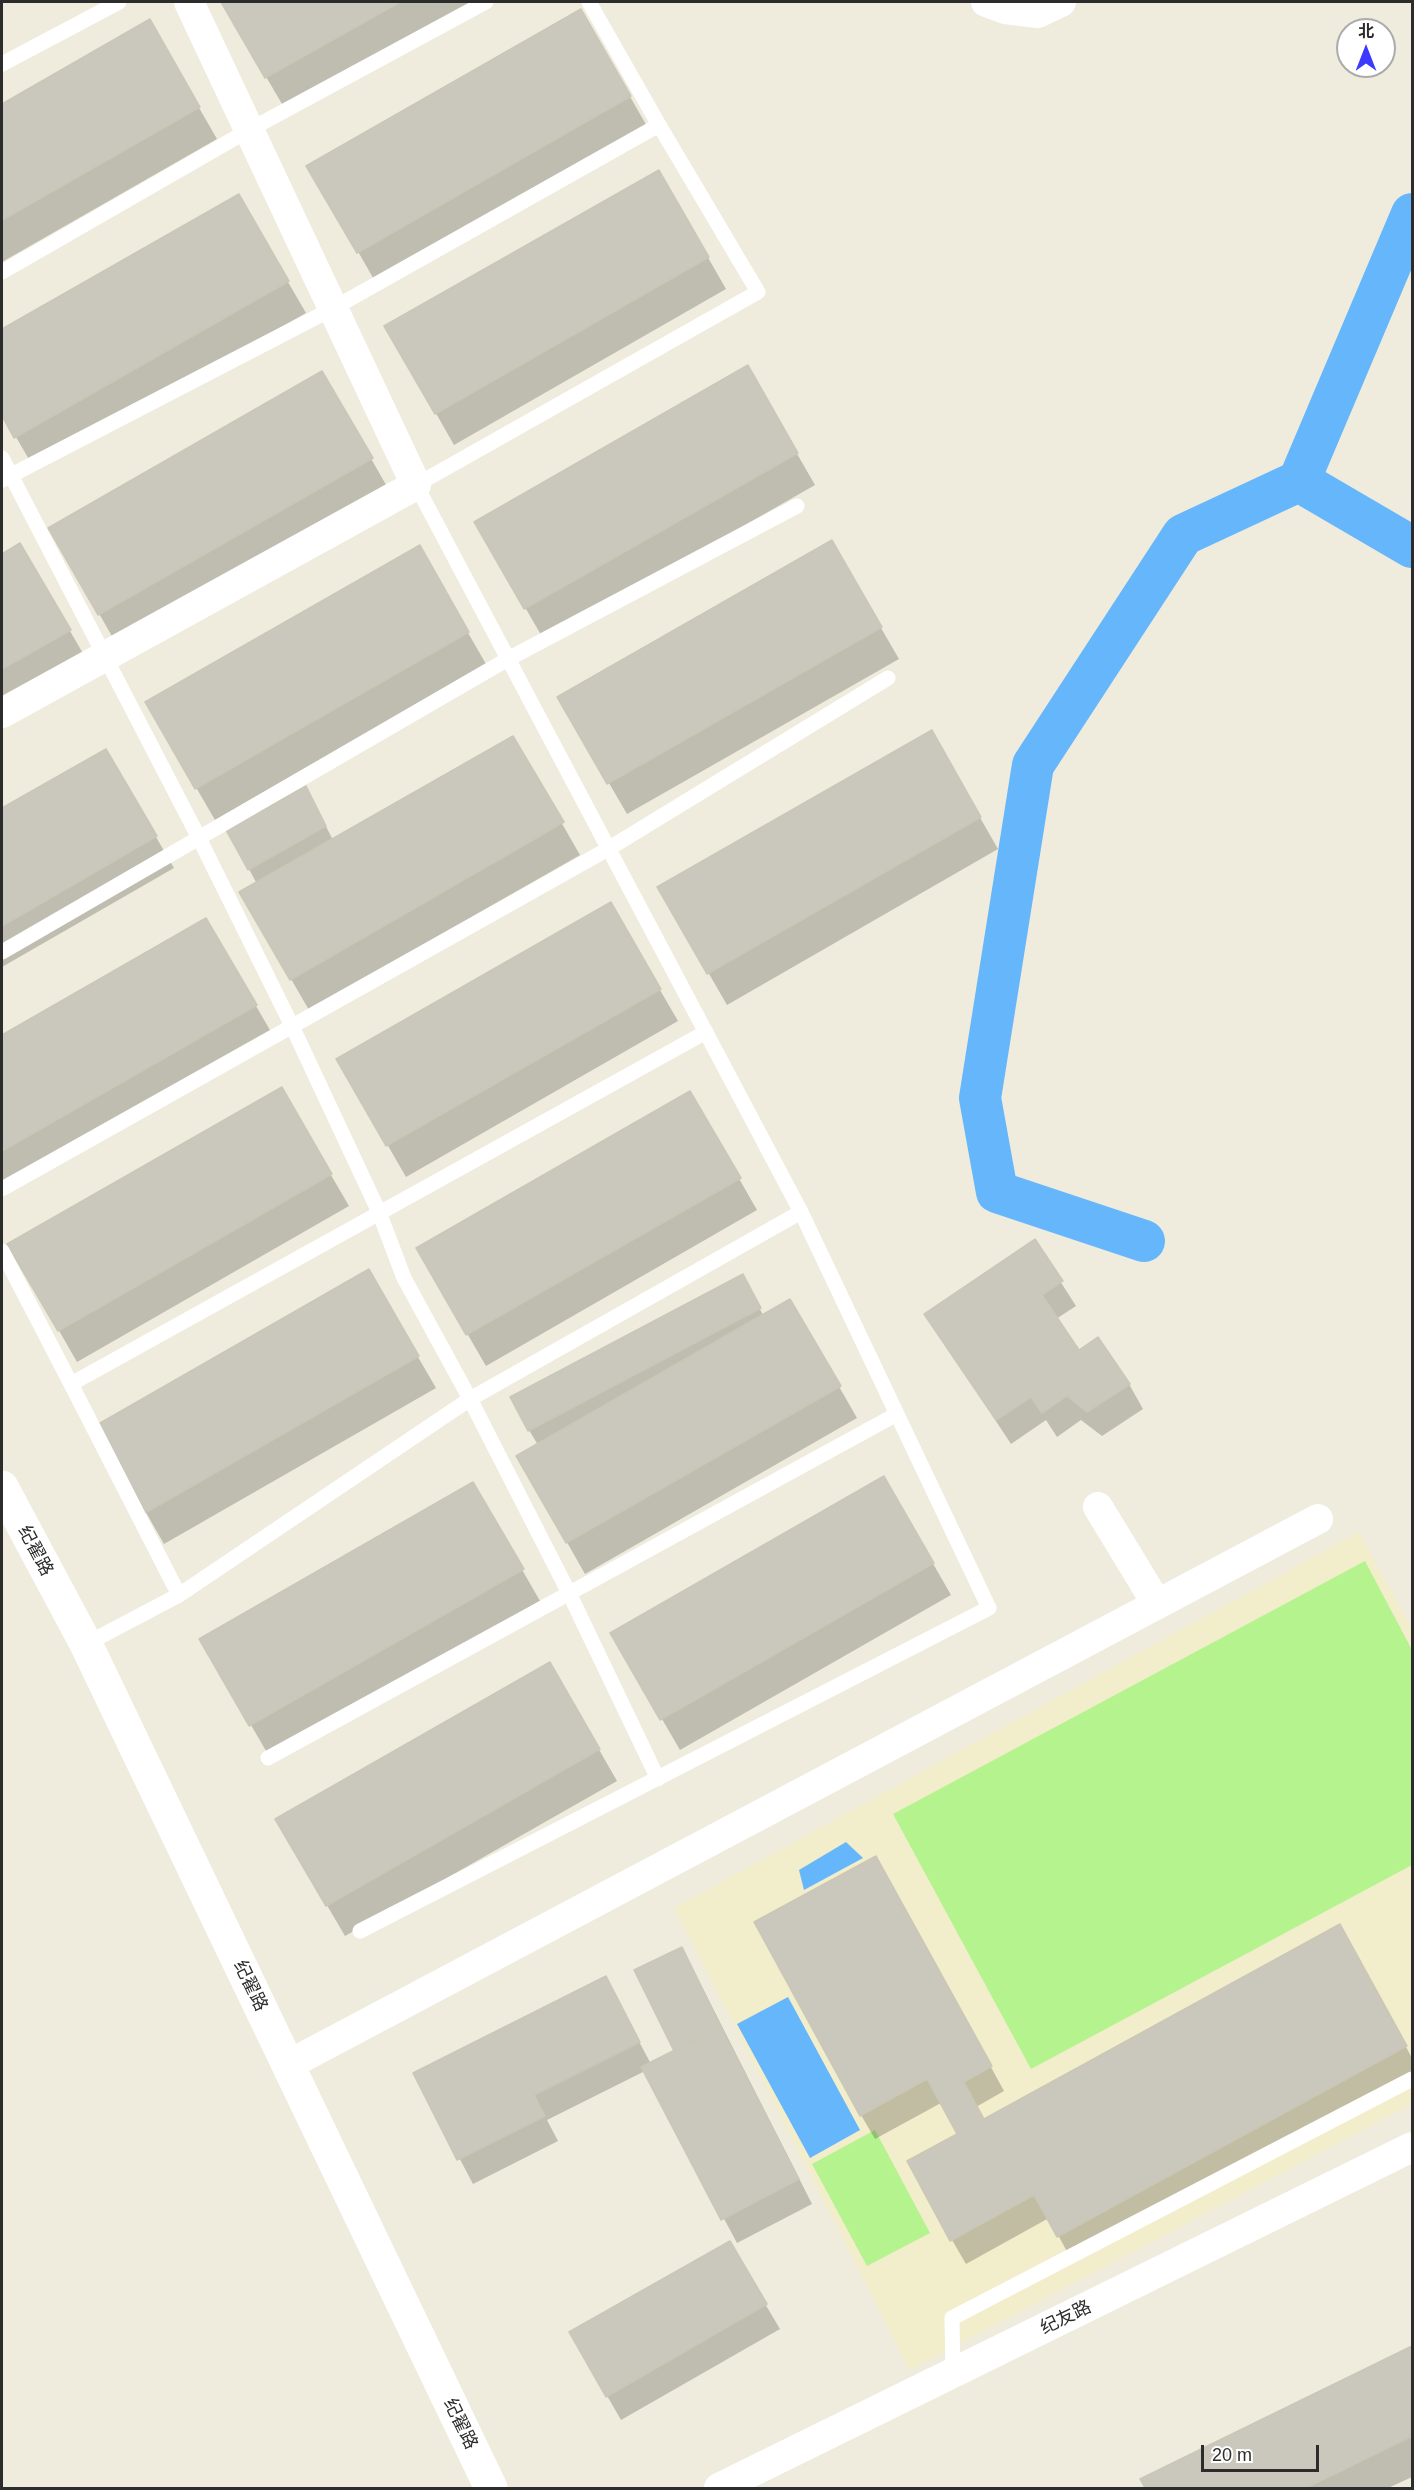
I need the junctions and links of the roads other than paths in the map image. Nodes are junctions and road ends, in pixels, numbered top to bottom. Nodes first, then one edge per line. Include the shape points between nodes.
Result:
1 (119, 2) edge
2 (189, 2) edge
3 (486, 2) edge
4 (590, 2) edge
5 (986, 2) edge
6 (1061, 2) edge
7 (2, 64) edge
8 (659, 125) junction
9 (249, 130) junction
10 (2, 272) edge
11 (332, 309) junction
12 (2, 458) edge
13 (5, 478) edge
14 (416, 485) junction
15 (797, 506) dead end
16 (106, 655) junction
17 (508, 659) junction
18 (888, 678) dead end
19 (2, 713) edge
20 (198, 838) junction
21 (608, 849) junction
22 (2, 952) edge
23 (292, 1026) junction
24 (706, 1032) junction
25 (2, 1189) edge
26 (379, 1212) junction
27 (801, 1212) junction
28 (2, 1251) edge
29 (71, 1383) junction
30 (470, 1399) junction
31 (897, 1414) junction
32 (2, 1487) edge
33 (1098, 1506) dead end
34 (1318, 1519) dead end
35 (569, 1593) junction
36 (179, 1595) junction
37 (1157, 1604) junction
38 (86, 1644) junction
39 (268, 1758) dead end
40 (658, 1779) junction
41 (360, 1931) dead end
42 (288, 2065) junction
43 (1413, 2079) edge
44 (1413, 2147) edge
45 (952, 2373) junction
46 (491, 2488) edge
47 (719, 2488) edge

1 - 7 lane
2 - 9 street
3 - 9 lane
4 - 8 lane
5 - 6 street via 1038,13
8 - 11 lane
8 - 14 lane via 758,292
9 - 10 lane
9 - 11 street
11 - 13 lane
11 - 14 street
12 - 13 lane
13 - 16 lane
14 - 16 street
14 - 17 lane
15 - 17 lane
16 - 19 street
16 - 20 lane
17 - 20 lane
17 - 21 lane
18 - 21 lane
20 - 22 lane
20 - 23 lane
21 - 23 lane
21 - 24 lane
23 - 25 lane
23 - 26 lane
24 - 26 lane
24 - 27 lane
26 - 29 lane
26 - 30 lane via 404,1278
27 - 30 lane
27 - 31 lane
28 - 29 lane
29 - 36 lane
30 - 35 lane
30 - 36 lane
31 - 35 lane
31 - 40 lane via 989,1608
32 - 38 main road, 纪翟路
33 - 37 street
34 - 37 street
35 - 39 lane
35 - 40 lane
36 - 38 lane
37 - 42 street
38 - 42 main road, 纪翟路
40 - 41 lane
42 - 46 main road, 纪翟路
43 - 45 lane via 952,2318
44 - 45 street, 纪友路
45 - 47 street, 纪友路

